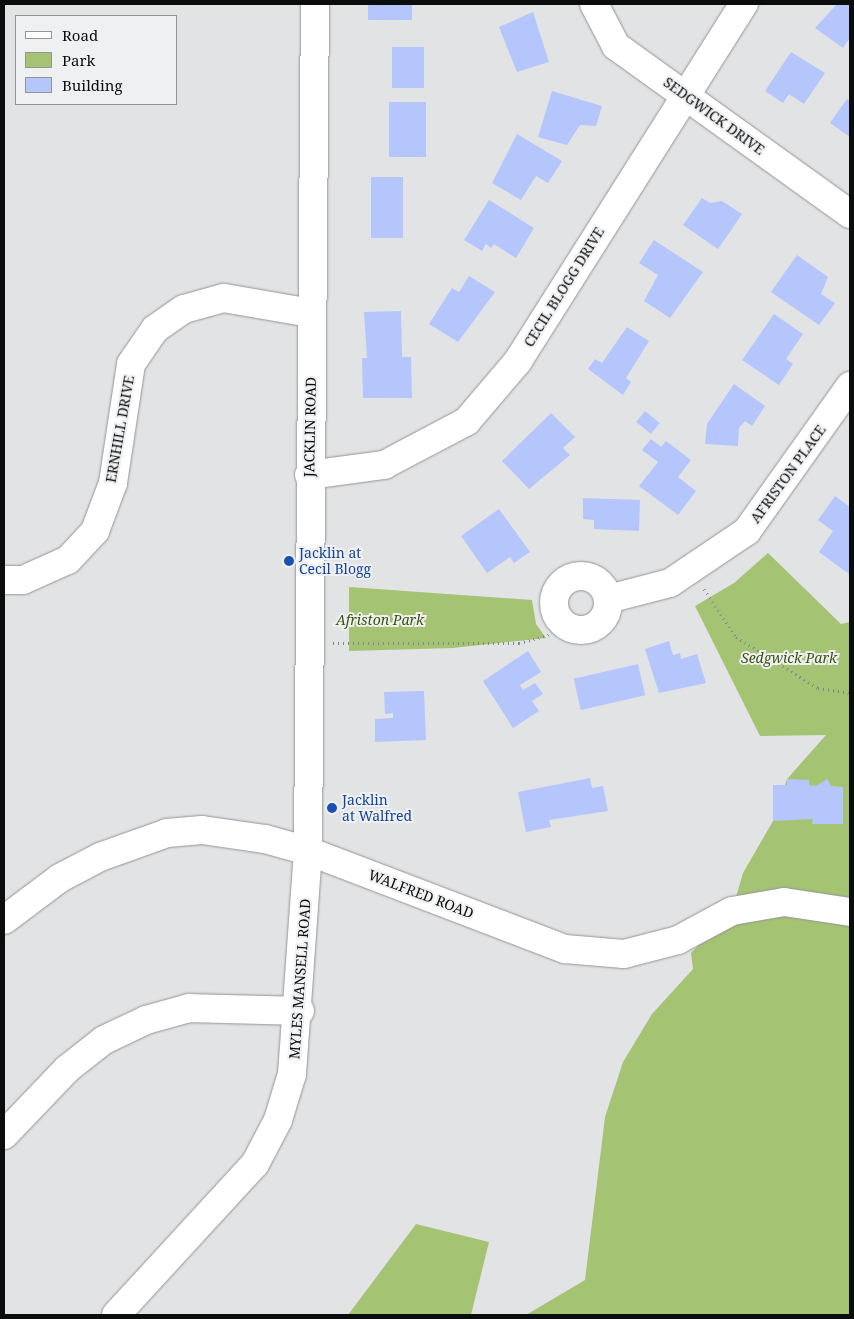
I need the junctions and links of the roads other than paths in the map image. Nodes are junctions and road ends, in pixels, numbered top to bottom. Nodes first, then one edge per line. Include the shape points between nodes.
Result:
1 (315, 4) edge
2 (594, 4) edge
3 (744, 4) edge
4 (683, 94) junction
5 (850, 214) edge
6 (311, 313) junction
7 (850, 386) edge
8 (309, 475) junction
9 (4, 580) edge
10 (608, 600) junction
11 (308, 851) junction
12 (850, 912) edge
13 (4, 920) edge
14 (300, 1011) junction
15 (4, 1135) edge
16 (116, 1315) edge

1 - 6 street, JACKLIN ROAD
2 - 4 street, SEDGWICK DRIVE via 616,46
3 - 4 street, CECIL BLOGG DRIVE
4 - 5 street, SEDGWICK DRIVE
4 - 8 street, CECIL BLOGG DRIVE via 518,361 467,422 384,465
6 - 8 street, JACKLIN ROAD
6 - 9 street, ERNHILL DRIVE via 224,298 184,309 155,329 131,364 113,483 95,531 68,560 23,580
7 - 10 street, AFRISTON PLACE via 747,531 692,572 647,593
8 - 11 street, JACKLIN ROAD
10 - 10 street via 602,621 592,628 576,629 560,622 553,600 556,590 569,578 586,576 596,580
11 - 12 street, WALFRED ROAD via 565,948 624,954 678,940 732,911 784,902
11 - 13 street, WALFRED ROAD via 234,833 167,833 84,866
11 - 14 street, MYLES MANSELL ROAD
14 - 15 street via 189,1008 146,1020 104,1040 67,1069
14 - 16 street, MYLES MANSELL ROAD via 292,1074 278,1120 255,1164

